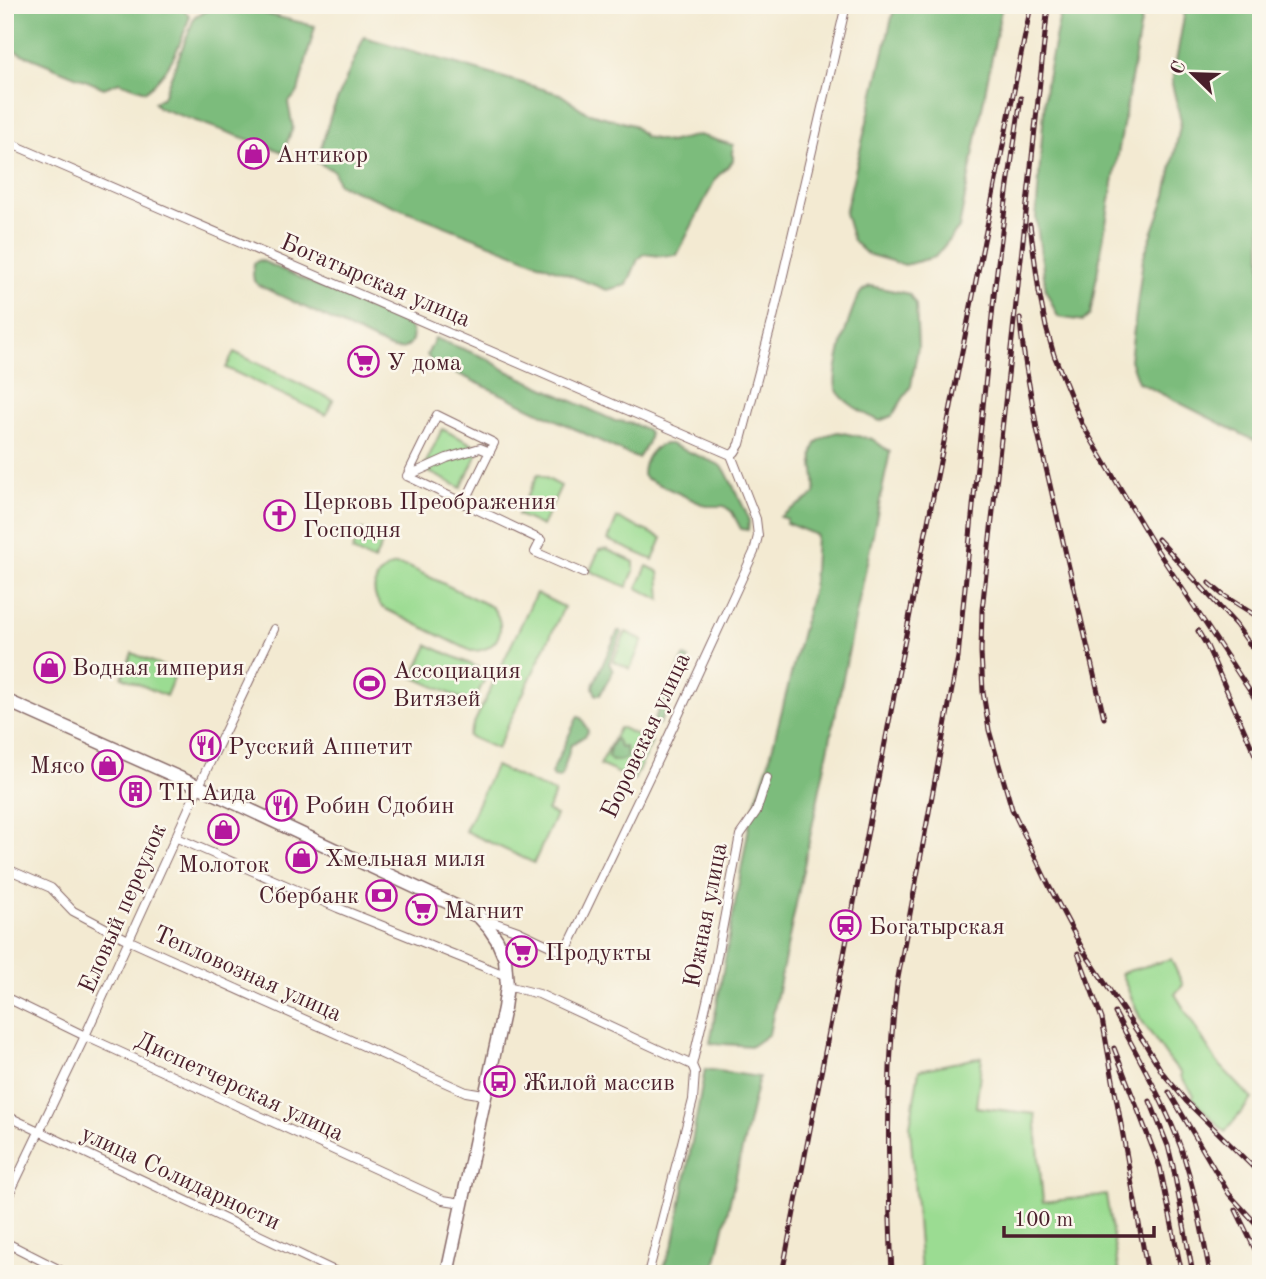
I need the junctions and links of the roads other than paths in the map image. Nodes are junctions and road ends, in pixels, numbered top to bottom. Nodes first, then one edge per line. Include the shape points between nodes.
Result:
1 (846, 5) edge
2 (5, 141) edge
3 (489, 452) junction
4 (731, 455) junction
5 (407, 476) junction
6 (464, 504) junction
7 (583, 573) dead end
8 (274, 629) dead end
9 (5, 700) edge
10 (767, 778) dead end
11 (199, 786) junction
12 (175, 837) junction
13 (5, 868) edge
14 (479, 917) junction
15 (517, 931) junction
16 (130, 941) junction
17 (505, 959) junction
18 (507, 981) junction
19 (5, 998) edge
20 (85, 1037) junction
21 (692, 1065) junction
22 (485, 1096) junction
23 (5, 1115) edge
24 (40, 1132) junction
25 (5, 1203) edge
26 (462, 1203) junction
27 (5, 1242) edge
28 (68, 1274) edge
29 (341, 1274) edge
30 (447, 1274) edge
31 (648, 1274) edge

1 - 4 street via 772,322 740,444
2 - 4 street, Богатырская улица
3 - 5 street via 480,448
3 - 5 street via 494,443 437,415
3 - 6 street
4 - 15 street, Боровская улица via 756,519 754,552 565,953
5 - 6 street
6 - 7 street via 541,540 535,552
8 - 11 street, Еловый переулок
9 - 11 street
10 - 21 street, Южная улица via 756,812 740,835
11 - 12 street, Еловый переулок
11 - 14 street
12 - 16 street, Еловый переулок
12 - 18 street
13 - 16 street, Тепловозная улица via 51,888 73,911
14 - 15 street
14 - 17 street
15 - 17 street
16 - 20 street, Еловый переулок
16 - 22 street, Тепловозная улица via 466,1092
17 - 18 street
18 - 21 street
18 - 22 street
19 - 20 street, Диспетчерская улица
20 - 24 street, Еловый переулок
20 - 26 street, Диспетчерская улица via 443,1200
21 - 31 street, Южная улица via 693,1100
22 - 26 street
23 - 24 street, улица Солидарности
24 - 25 street, Еловый переулок
24 - 29 street, улица Солидарности
26 - 30 street
27 - 28 street

